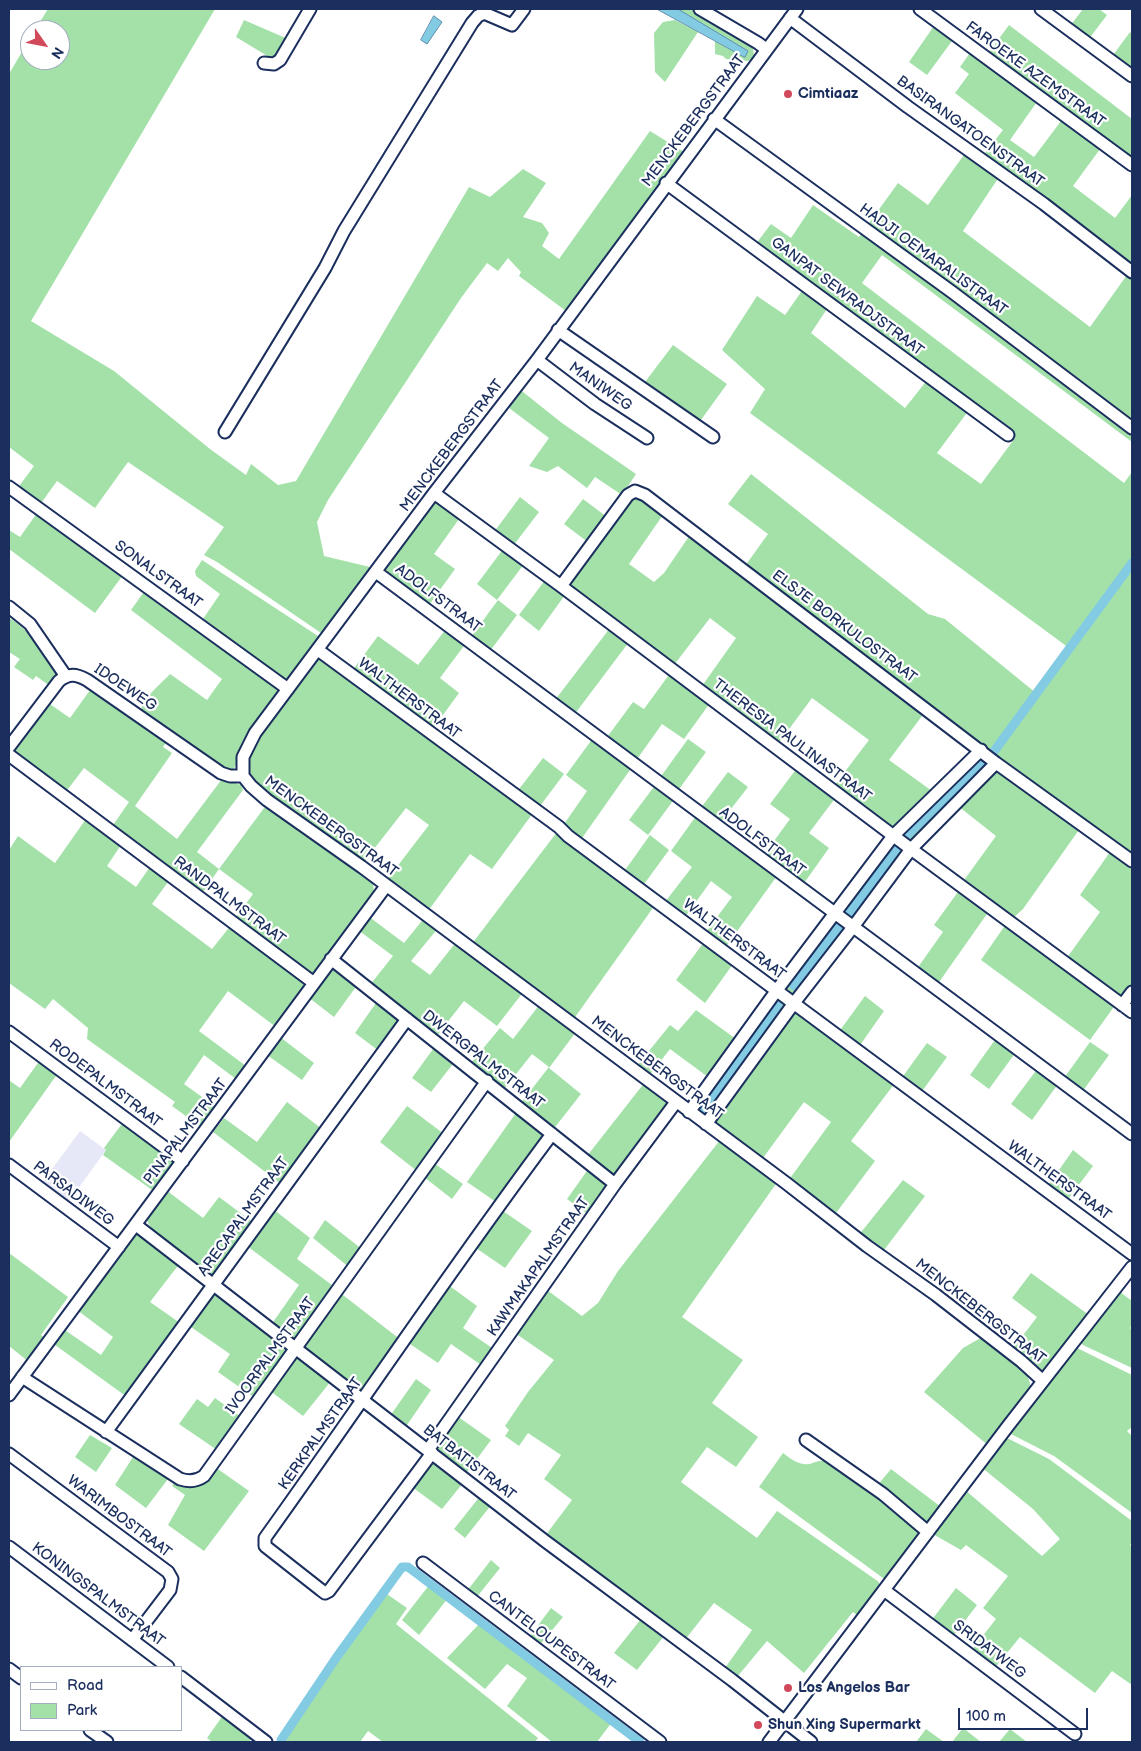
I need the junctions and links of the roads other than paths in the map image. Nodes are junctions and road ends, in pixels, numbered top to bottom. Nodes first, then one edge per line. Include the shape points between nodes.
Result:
1 (310, 9) edge
2 (524, 9) edge
3 (700, 9) edge
4 (920, 9) edge
5 (1041, 9) edge
6 (793, 14) edge
7 (766, 49) junction
8 (264, 63) dead end
9 (1132, 76) edge
10 (714, 119) junction
11 (1132, 165) edge
12 (666, 184) junction
13 (1132, 272) edge
14 (558, 330) junction
15 (537, 360) junction
16 (1132, 428) edge
17 (225, 432) dead end
18 (1008, 436) dead end
19 (713, 437) dead end
20 (647, 438) dead end
21 (9, 487) edge
22 (434, 493) junction
23 (376, 572) junction
24 (561, 586) junction
25 (9, 607) edge
26 (318, 650) junction
27 (65, 676) junction
28 (288, 689) junction
29 (9, 747) edge
30 (981, 750) junction
31 (9, 755) edge
32 (996, 763) junction
33 (243, 776) junction
34 (893, 836) junction
35 (911, 849) junction
36 (1132, 861) edge
37 (386, 886) junction
38 (834, 914) junction
39 (853, 927) junction
40 (331, 960) junction
41 (314, 983) junction
42 (777, 990) junction
43 (1132, 992) edge
44 (794, 1003) junction
45 (1122, 1005) junction
46 (1132, 1012) edge
47 (407, 1019) junction
48 (9, 1032) edge
49 (487, 1081) junction
50 (676, 1102) junction
51 (689, 1112) junction
52 (706, 1124) junction
53 (552, 1134) junction
54 (1132, 1134) edge
55 (183, 1161) junction
56 (9, 1165) edge
57 (615, 1184) junction
58 (136, 1225) junction
59 (119, 1247) junction
60 (1132, 1254) edge
61 (1132, 1267) edge
62 (214, 1284) junction
63 (295, 1347) junction
64 (22, 1377) junction
65 (1043, 1381) junction
66 (9, 1396) edge
67 (364, 1400) junction
68 (106, 1432) junction
69 (806, 1440) dead end
70 (430, 1452) junction
71 (9, 1454) edge
72 (928, 1532) junction
73 (9, 1547) edge
74 (423, 1563) dead end
75 (884, 1590) junction
76 (132, 1640) junction
77 (167, 1666) edge
78 (9, 1669) edge
79 (20, 1677) edge
80 (182, 1678) edge
81 (785, 1721) junction
82 (91, 1731) edge
83 (1076, 1734) dead end
84 (258, 1740) edge
85 (107, 1742) edge
86 (660, 1742) edge
87 (769, 1742) edge
88 (810, 1742) edge

1 - 8 street via 280,60 269,65
2 - 17 street via 512,25 484,13 472,23
3 - 7 street
4 - 11 street, FAROEKE AZEMSTRAAT
5 - 9 street
6 - 7 street, MENCKEBERGSTRAAT
6 - 13 street, BASIRANGATOENSTRAAT via 915,112 1044,204
7 - 10 street, MENCKEBERGSTRAAT
10 - 12 street, MENCKEBERGSTRAAT
10 - 16 street, HADJI OEMARALISTRAAT
12 - 14 street, MENCKEBERGSTRAAT
12 - 18 street, GANPAT SEWRADJSTRAAT
14 - 15 street, MENCKEBERGSTRAAT
14 - 19 street
15 - 20 street, MANIWEG
15 - 22 street, MENCKEBERGSTRAAT
21 - 28 street, SONALSTRAAT
22 - 23 street, MENCKEBERGSTRAAT
22 - 24 street, THERESIA PAULINASTRAAT
23 - 26 street, MENCKEBERGSTRAAT
23 - 38 street, ADOLFSTRAAT
24 - 30 street, ELSJE BORKULOSTRAAT via 618,506 635,491 730,558
24 - 34 street, THERESIA PAULINASTRAAT
25 - 27 street via 30,624
26 - 28 street, MENCKEBERGSTRAAT
26 - 42 street, WALTHERSTRAAT
27 - 29 street
27 - 33 street, IDOEWEG via 76,675 88,680 221,773
28 - 33 street, MENCKEBERGSTRAAT via 249,744 243,758
30 - 32 street, ELSJE BORKULOSTRAAT
30 - 34 street
31 - 41 street, RANDPALMSTRAAT
32 - 35 street
32 - 36 street, ELSJE BORKULOSTRAAT
33 - 37 street, MENCKEBERGSTRAAT via 268,800
34 - 35 street, THERESIA PAULINASTRAAT
34 - 38 street
35 - 39 street
35 - 45 street, THERESIA PAULINASTRAAT
37 - 40 street, PINAPALMSTRAAT
37 - 50 street, MENCKEBERGSTRAAT
38 - 39 street, ADOLFSTRAAT
38 - 42 street
39 - 44 street
39 - 54 street, ADOLFSTRAAT
40 - 41 street, PINAPALMSTRAAT
40 - 47 street, DWERGPALMSTRAAT
41 - 55 street, PINAPALMSTRAAT
42 - 44 street, WALTHERSTRAAT
42 - 51 street
43 - 45 street
44 - 52 street
44 - 60 street, WALTHERSTRAAT
45 - 46 street, THERESIA PAULINASTRAAT
47 - 49 street, DWERGPALMSTRAAT
47 - 62 street, ARECAPALMSTRAAT
48 - 55 street, RODEPALMSTRAAT
49 - 53 street, DWERGPALMSTRAAT
49 - 63 street, IVOORPALMSTRAAT
50 - 51 street, MENCKEBERGSTRAAT
50 - 57 street, KAWMAKAPALMSTRAAT
51 - 52 street, MENCKEBERGSTRAAT
52 - 65 street, MENCKEBERGSTRAAT via 936,1296
53 - 57 street, DWERGPALMSTRAAT
53 - 67 street, KERKPALMSTRAAT
55 - 58 street, PINAPALMSTRAAT
56 - 59 street, PARSADIWEG
57 - 70 street, KAWMAKAPALMSTRAAT
58 - 59 street, PINAPALMSTRAAT
58 - 62 street, BATBATISTRAAT
59 - 64 street, PINAPALMSTRAAT
61 - 65 street
62 - 63 street, BATBATISTRAAT
62 - 68 street, ARECAPALMSTRAAT
63 - 67 street, BATBATISTRAAT
63 - 68 street, IVOORPALMSTRAAT via 200,1479 180,1478
64 - 66 street, PINAPALMSTRAAT
64 - 68 street, IVOORPALMSTRAAT
65 - 72 street
67 - 70 street, BATBATISTRAAT
67 - 70 street, KERKPALMSTRAAT via 265,1538 267,1549 325,1593 329,1591
69 - 72 street via 883,1494
70 - 81 street, BATBATISTRAAT
71 - 76 street, WARIMBOSTRAAT via 168,1572 172,1579 170,1590
72 - 75 street
73 - 76 street, KONINGSPALMSTRAAT
74 - 86 street, CANTELOUPESTRAAT
75 - 81 street
75 - 83 street, SRIDATWEG
76 - 77 street, KONINGSPALMSTRAAT
78 - 79 street
80 - 84 street
81 - 87 street
81 - 88 street, BATBATISTRAAT
82 - 85 street

